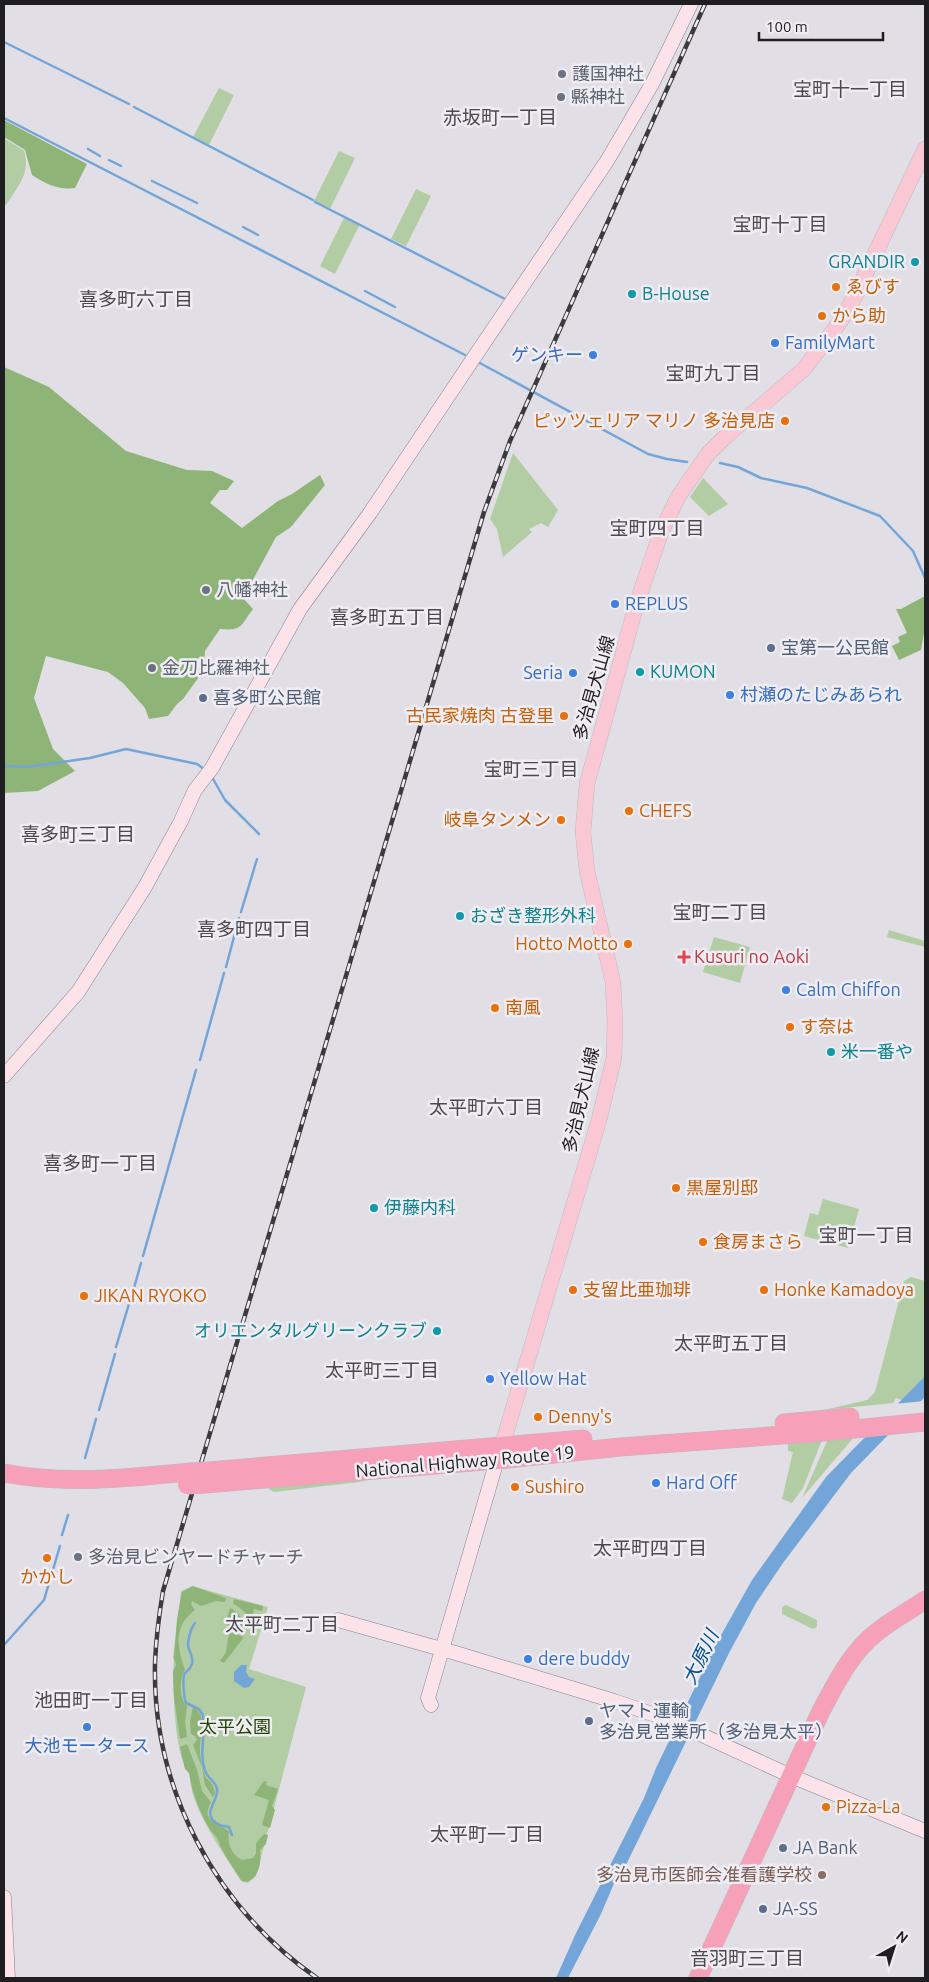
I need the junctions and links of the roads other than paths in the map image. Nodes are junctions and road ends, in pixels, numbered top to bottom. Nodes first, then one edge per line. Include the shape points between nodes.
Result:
1 (691, 4) edge
2 (925, 149) edge
3 (4, 1076) edge
4 (925, 1411) edge
5 (869, 1421) junction
6 (925, 1422) edge
7 (500, 1453) junction
8 (4, 1473) edge
9 (188, 1479) junction
10 (4, 1484) edge
11 (925, 1600) edge
12 (338, 1620) dead end
13 (442, 1649) junction
14 (431, 1705) dead end
15 (791, 1776) junction
16 (925, 1831) edge
17 (4, 1897) edge
18 (8, 1978) edge
19 (698, 1978) edge

1 - 3 street via 652,84 608,161 370,513 300,610 212,768 194,790 182,821 146,887 78,992
2 - 7 main road, 多治見犬山線 via 855,296 833,333 804,369 707,455 678,497 661,532 636,606 587,784 584,806 587,871 613,982 614,1058 599,1120
4 - 5 highway, National Highway Route 19
5 - 6 highway, National Highway Route 19
5 - 7 highway, National Highway Route 19 via 824,1432
7 - 9 highway, National Highway Route 19, bridge
7 - 13 street
8 - 9 highway, National Highway Route 19 via 46,1479
9 - 10 highway, National Highway Route 19 via 120,1491 87,1492
11 - 15 highway via 875,1633 850,1661 821,1711
12 - 13 street
13 - 14 street via 428,1698
13 - 15 street via 670,1721
15 - 16 street
15 - 19 highway
17 - 18 street

